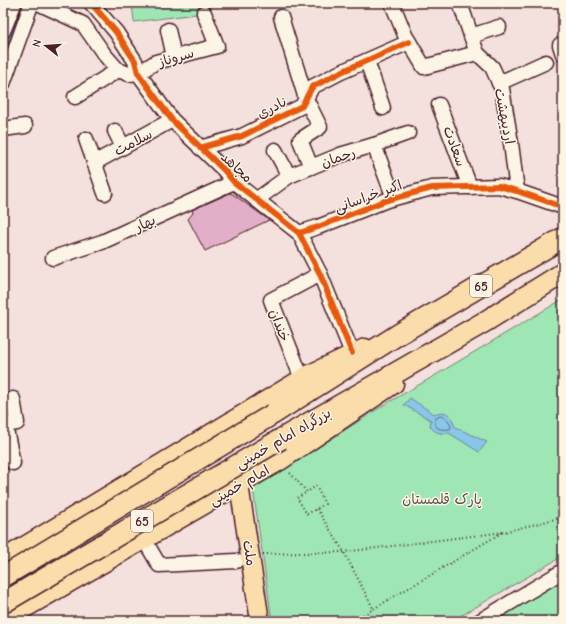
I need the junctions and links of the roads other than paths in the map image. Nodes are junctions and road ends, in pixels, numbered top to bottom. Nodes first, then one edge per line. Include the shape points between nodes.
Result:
1 (91, 3) edge
2 (392, 3) edge
3 (460, 3) edge
4 (14, 4) edge
5 (34, 4) edge
6 (204, 13) dead end
7 (281, 17) dead end
8 (499, 27) dead end
9 (168, 30) dead end
10 (3, 31) edge
11 (471, 36) junction
12 (409, 42) junction
13 (477, 53) junction
14 (174, 57) junction
15 (367, 61) junction
16 (546, 62) dead end
17 (118, 70) junction
18 (138, 73) junction
19 (499, 83) junction
20 (3, 84) edge
21 (75, 96) dead end
22 (306, 99) junction
23 (440, 105) dead end
24 (383, 108) dead end
25 (172, 120) junction
26 (25, 126) dead end
27 (3, 129) edge
28 (115, 131) dead end
29 (408, 133) dead end
30 (86, 139) dead end
31 (374, 146) junction
32 (123, 147) junction
33 (200, 148) junction
34 (275, 150) dead end
35 (94, 163) junction
36 (310, 167) junction
37 (289, 176) junction
38 (234, 182) junction
39 (470, 187) junction
40 (517, 191) junction
41 (105, 192) dead end
42 (394, 198) junction
43 (256, 200) junction
44 (563, 207) edge
45 (299, 233) junction
46 (563, 238) edge
47 (53, 258) dead end
48 (563, 273) edge
49 (320, 274) junction
50 (563, 281) edge
51 (525, 296) junction
52 (486, 321) junction
53 (399, 334) junction
54 (352, 353) junction
55 (302, 379) junction
56 (13, 399) dead end
57 (8, 424) edge
58 (13, 463) dead end
59 (239, 485) junction
60 (43, 534) junction
61 (144, 539) junction
62 (10, 554) edge
63 (243, 558) junction
64 (563, 570) edge
65 (3, 577) edge
66 (68, 583) junction
67 (46, 596) junction
68 (3, 603) edge
69 (3, 621) edge
70 (260, 621) edge
71 (480, 621) edge

1 - 18 street, مجاهد via 120,38 134,60
2 - 12 street
3 - 11 street, اردیبهشت
4 - 5 street
4 - 10 street
5 - 17 street via 83,24
5 - 20 street
6 - 14 street, سروناز via 217,46
7 - 22 street
8 - 11 street
9 - 14 street
11 - 13 street, اردیبهشت
12 - 13 street via 424,67
12 - 15 street, نادری
13 - 19 street, اردیبهشت via 492,67
14 - 18 street, سروناز via 156,62
15 - 22 street, نادری via 312,87
15 - 24 street
16 - 19 street
17 - 18 street via 129,74
17 - 21 street
18 - 25 street, مجاهد
19 - 40 street, اردیبهشت via 510,135
22 - 33 street, نادری via 302,106 242,136
22 - 36 street, نادری via 320,127 300,140
23 - 39 street, سعادت
25 - 32 street, سلامت
25 - 33 street, مجاهد
26 - 27 street
28 - 32 street
29 - 31 street
30 - 35 street
31 - 36 street, رحمان via 340,155
31 - 42 street, رحمان
32 - 35 street, سلامت
33 - 38 street, مجاهد
34 - 37 street
35 - 41 street
36 - 37 street, رحمان
37 - 43 street, رحمان
38 - 43 street, مجاهد
38 - 47 street, بهار via 102,242
39 - 40 street, اکبر خراسانی via 499,186
39 - 42 street, اکبر خراسانی via 432,188
40 - 44 street, اکبر خراسانی
42 - 45 street, اکبر خراسانی
43 - 45 street, مجاهد
45 - 49 street, مجاهد
46 - 53 highway, 65
48 - 51 highway, بزرگراه امام خمینی
49 - 54 street, مجاهد
49 - 55 street, خندان via 271,300
50 - 51 highway, 65
51 - 52 highway, بزرگراه امام خمینی / 65
52 - 59 main road, امام خمینی via 280,461
52 - 68 highway, بزرگراه امام خمینی / 65, bridge
53 - 54 main road
53 - 65 highway, بزرگراه امام خمینی / 65, bridge via 273,414
54 - 55 main road
55 - 60 main road
56 - 57 street
57 - 58 street
59 - 61 main road, امام خمینی
59 - 63 main road, ملت
60 - 62 main road
60 - 66 main road via 40,546 45,567 59,580
61 - 63 street via 159,565
61 - 66 main road, امام خمینی
62 - 67 main road via 26,552 32,556 45,575
63 - 70 main road, ملت
64 - 71 street
66 - 67 main road, امام خمینی
67 - 69 main road, امام خمینی

